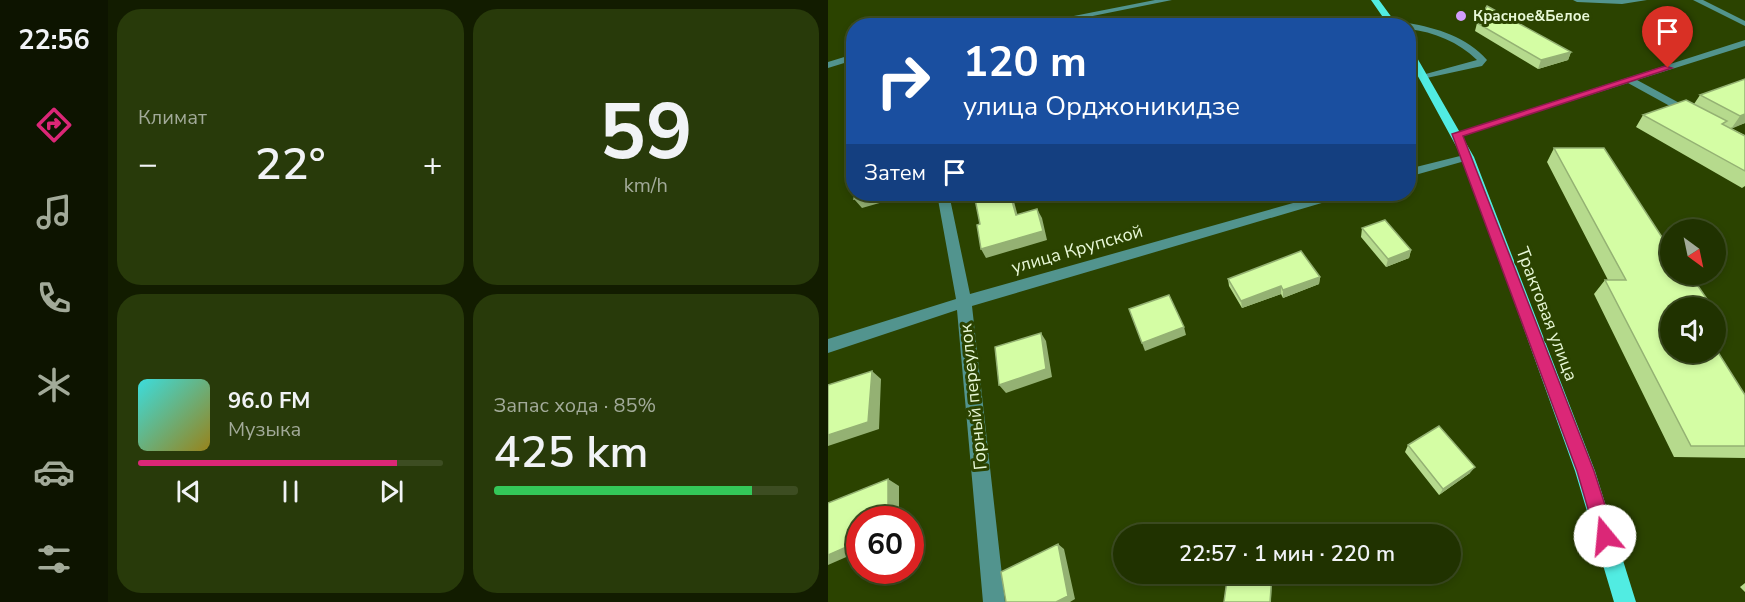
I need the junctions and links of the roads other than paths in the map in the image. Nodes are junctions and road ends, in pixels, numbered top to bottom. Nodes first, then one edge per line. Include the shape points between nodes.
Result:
1 (1168, 0) edge
2 (1375, 0) edge
3 (1577, 0) edge
4 (1643, 0) edge
5 (1697, 0) edge
6 (1060, 18) edge
7 (1389, 18) edge
8 (1745, 24) edge
9 (1416, 27) edge
10 (1745, 43) edge
11 (846, 51) edge
12 (828, 52) edge
13 (846, 59) edge
14 (1416, 62) edge
15 (828, 65) edge
16 (1425, 77) junction
17 (1629, 80) junction
18 (1703, 120) edge
19 (1457, 134) junction
20 (1468, 157) junction
21 (1416, 171) edge
22 (944, 201) edge
23 (1314, 201) edge
24 (964, 302) junction
25 (828, 346) edge
26 (994, 602) edge
27 (1625, 602) edge

1 - 6 street
2 - 7 main road
3 - 4 street
5 - 8 street
9 - 16 street via 1454,39 1482,60
10 - 17 street
11 - 12 street
13 - 15 street
14 - 16 main road, Трактовая улица
16 - 19 main road, Трактовая улица
17 - 18 street
17 - 19 street
19 - 20 main road, Трактовая улица
20 - 21 street
20 - 27 main road, Трактовая улица via 1585,471
22 - 24 street, Горный переулок
23 - 24 street, улица Крупской
24 - 25 street, улица Крупской
24 - 26 street, Горный переулок

